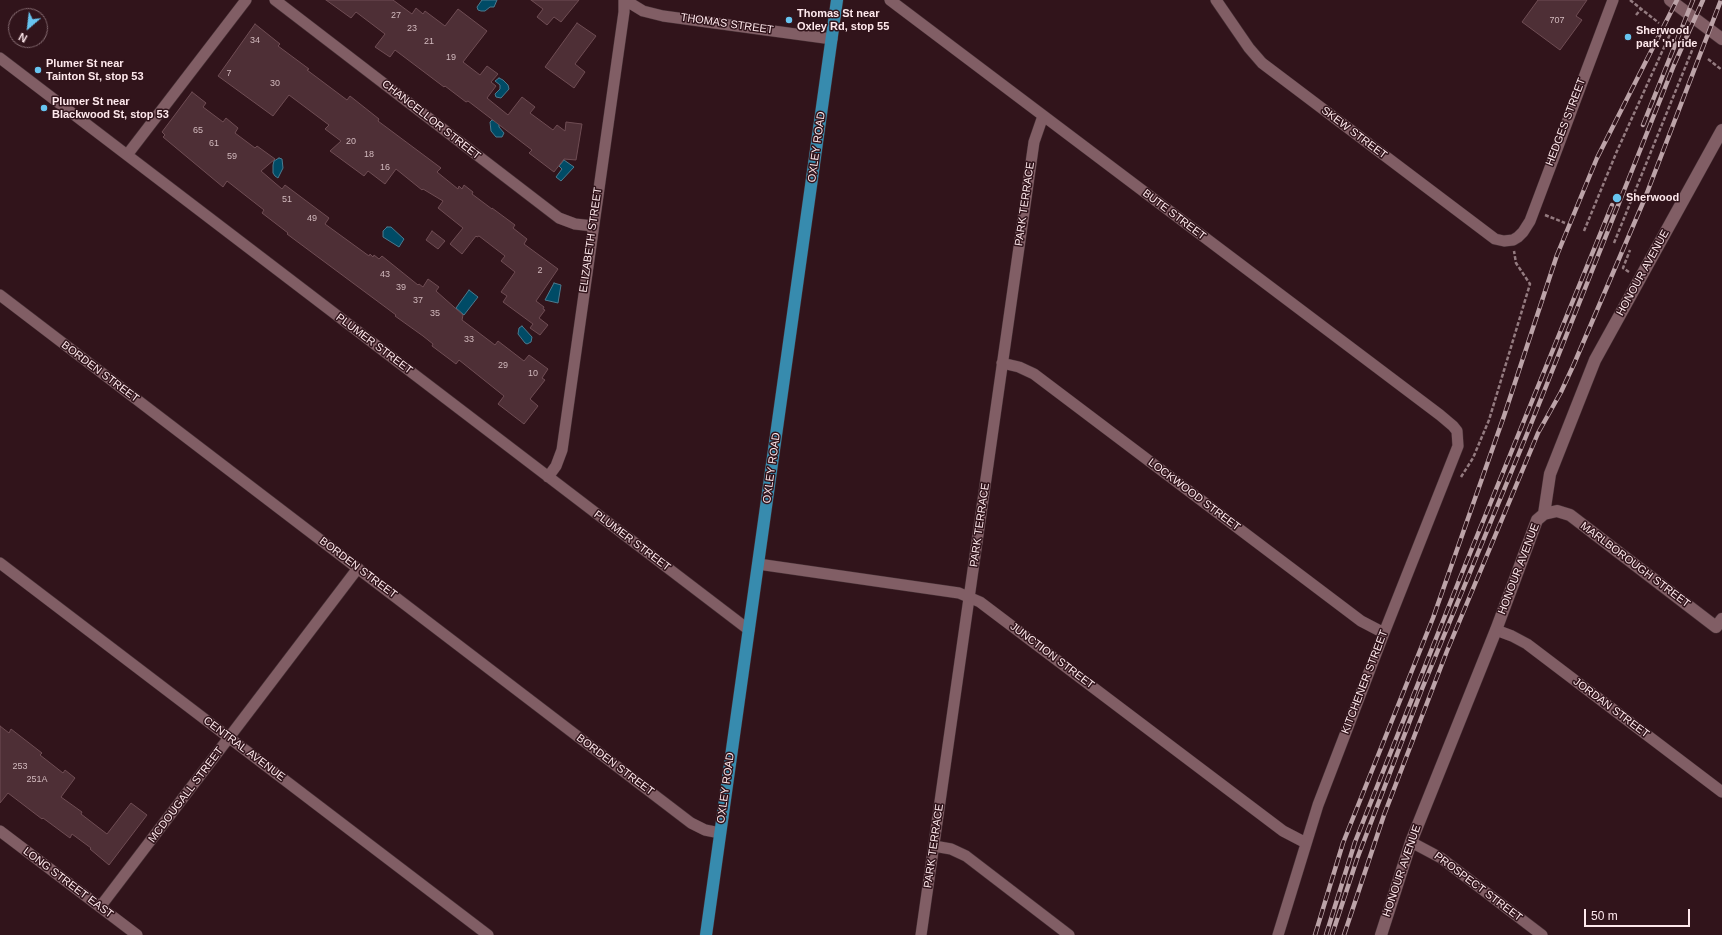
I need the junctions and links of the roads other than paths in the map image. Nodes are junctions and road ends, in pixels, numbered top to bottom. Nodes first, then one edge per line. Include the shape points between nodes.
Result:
1 (246, 0) edge
2 (275, 0) edge
3 (624, 0) edge
4 (837, 0) edge
5 (890, 0) edge
6 (1216, 0) edge
7 (1613, 0) edge
8 (1670, 0) edge
9 (832, 39) junction
10 (1722, 40) edge
11 (0, 58) edge
12 (1043, 116) junction
13 (1722, 130) edge
14 (127, 155) junction
15 (593, 226) junction
16 (1513, 240) joint
17 (0, 295) edge
18 (1002, 363) junction
19 (1457, 432) joint
20 (548, 477) junction
21 (1544, 514) junction
22 (0, 563) edge
23 (758, 564) junction
24 (358, 568) junction
25 (970, 597) junction
26 (1720, 625) edge
27 (749, 630) junction
28 (1496, 630) junction
29 (1384, 633) junction
30 (230, 738) junction
31 (1722, 792) edge
32 (1, 834) edge
33 (720, 834) junction
34 (1412, 842) junction
35 (1306, 843) junction
36 (934, 846) junction
37 (100, 907) junction
38 (137, 935) edge
39 (488, 935) edge
40 (706, 935) edge
41 (921, 935) edge
42 (1068, 935) edge
43 (1278, 935) edge
44 (1380, 935) edge
45 (1542, 935) edge

1 - 14 street
2 - 15 street, CHANCELLOR STREET via 559,218 575,224
3 - 9 street, THOMAS STREET via 643,11 663,16
3 - 15 street, ELIZABETH STREET
4 - 9 main road, OXLEY ROAD
5 - 12 street, BUTE STREET
6 - 16 street, SKEW STREET via 1262,63 1491,236 1500,240
7 - 16 street, HEDGES STREET via 1530,221 1523,232
8 - 10 street
9 - 23 main road, OXLEY ROAD
11 - 14 street, PLUMER STREET
12 - 18 street, PARK TERRACE via 1034,142
12 - 19 street, BUTE STREET via 1440,415
13 - 21 street, HONOUR AVENUE via 1595,360 1550,474
14 - 20 street, PLUMER STREET
15 - 20 street, ELIZABETH STREET via 562,450 556,466
17 - 24 street, BORDEN STREET
18 - 25 street, PARK TERRACE
18 - 29 street, LOCKWOOD STREET via 1034,374 1361,621
19 - 29 street, KITCHENER STREET via 1458,446
20 - 27 street, PLUMER STREET
21 - 26 street, MARLBOROUGH STREET via 1557,511 1570,515
21 - 28 street, HONOUR AVENUE via 1537,520
22 - 30 street, CENTRAL AVENUE
23 - 25 street, JUNCTION STREET via 959,593
23 - 27 main road, OXLEY ROAD
24 - 30 street, MCDOUGALL STREET
24 - 33 street, BORDEN STREET via 691,823
25 - 35 street, JUNCTION STREET via 1283,831
25 - 36 street, PARK TERRACE
27 - 33 main road, OXLEY ROAD
28 - 31 street, JORDAN STREET via 1527,644
28 - 34 street, HONOUR AVENUE
29 - 35 street, KITCHENER STREET
30 - 37 street, MCDOUGALL STREET
30 - 39 street, CENTRAL AVENUE
32 - 37 street, LONG STREET EAST
33 - 40 main road, OXLEY ROAD
34 - 44 street, HONOUR AVENUE
34 - 45 street, PROSPECT STREET via 1441,858
35 - 43 street, KITCHENER STREET
36 - 41 street, PARK TERRACE
36 - 42 street via 951,849 966,856
37 - 38 street, LONG STREET EAST

